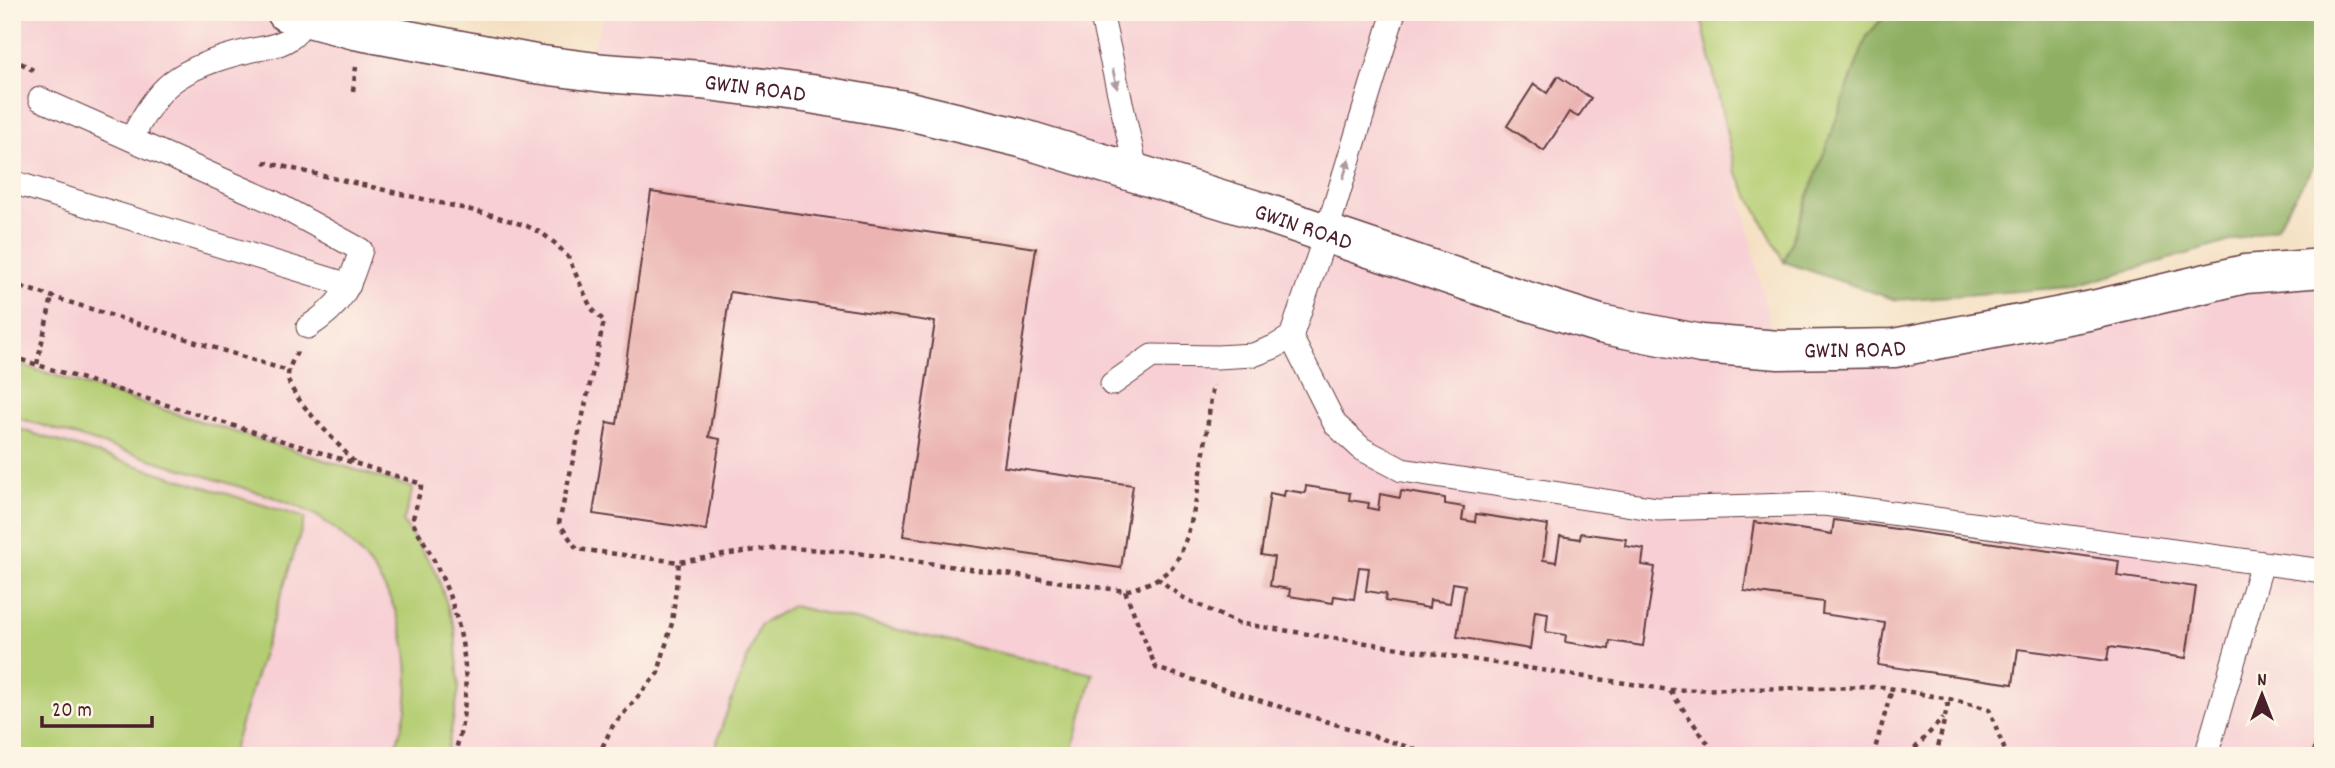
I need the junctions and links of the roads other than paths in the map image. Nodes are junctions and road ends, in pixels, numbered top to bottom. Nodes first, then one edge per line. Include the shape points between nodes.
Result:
1 (1103, 12) edge
2 (1394, 12) edge
3 (295, 15) edge
4 (40, 99) dead end
5 (131, 139) junction
6 (1137, 174) junction
7 (12, 182) edge
8 (1326, 234) junction
9 (2323, 268) edge
10 (349, 285) junction
11 (308, 327) road end
12 (1291, 337) junction
13 (1112, 383) dead end
14 (2262, 563) junction
15 (2323, 571) edge
16 (2206, 756) edge

1 -> 6 lane
8 -> 2 lane
3 - 5 lane via 300,28 292,38 218,59 172,82 153,101
3 - 6 street, GWIN ROAD via 535,64 811,94 905,110 1021,138
4 - 5 lane
5 - 10 lane via 273,202 361,250
6 - 8 street, GWIN ROAD
7 - 10 lane
8 - 9 street, GWIN ROAD via 1600,324 1701,344 1779,350 1894,348 2093,310 2245,274
8 - 12 lane
10 - 11 lane via 330,313
12 - 13 lane via 1253,355 1152,356
12 - 14 lane via 1335,424 1362,449 1402,470 1658,509 1824,504
14 - 15 lane
14 - 16 lane

